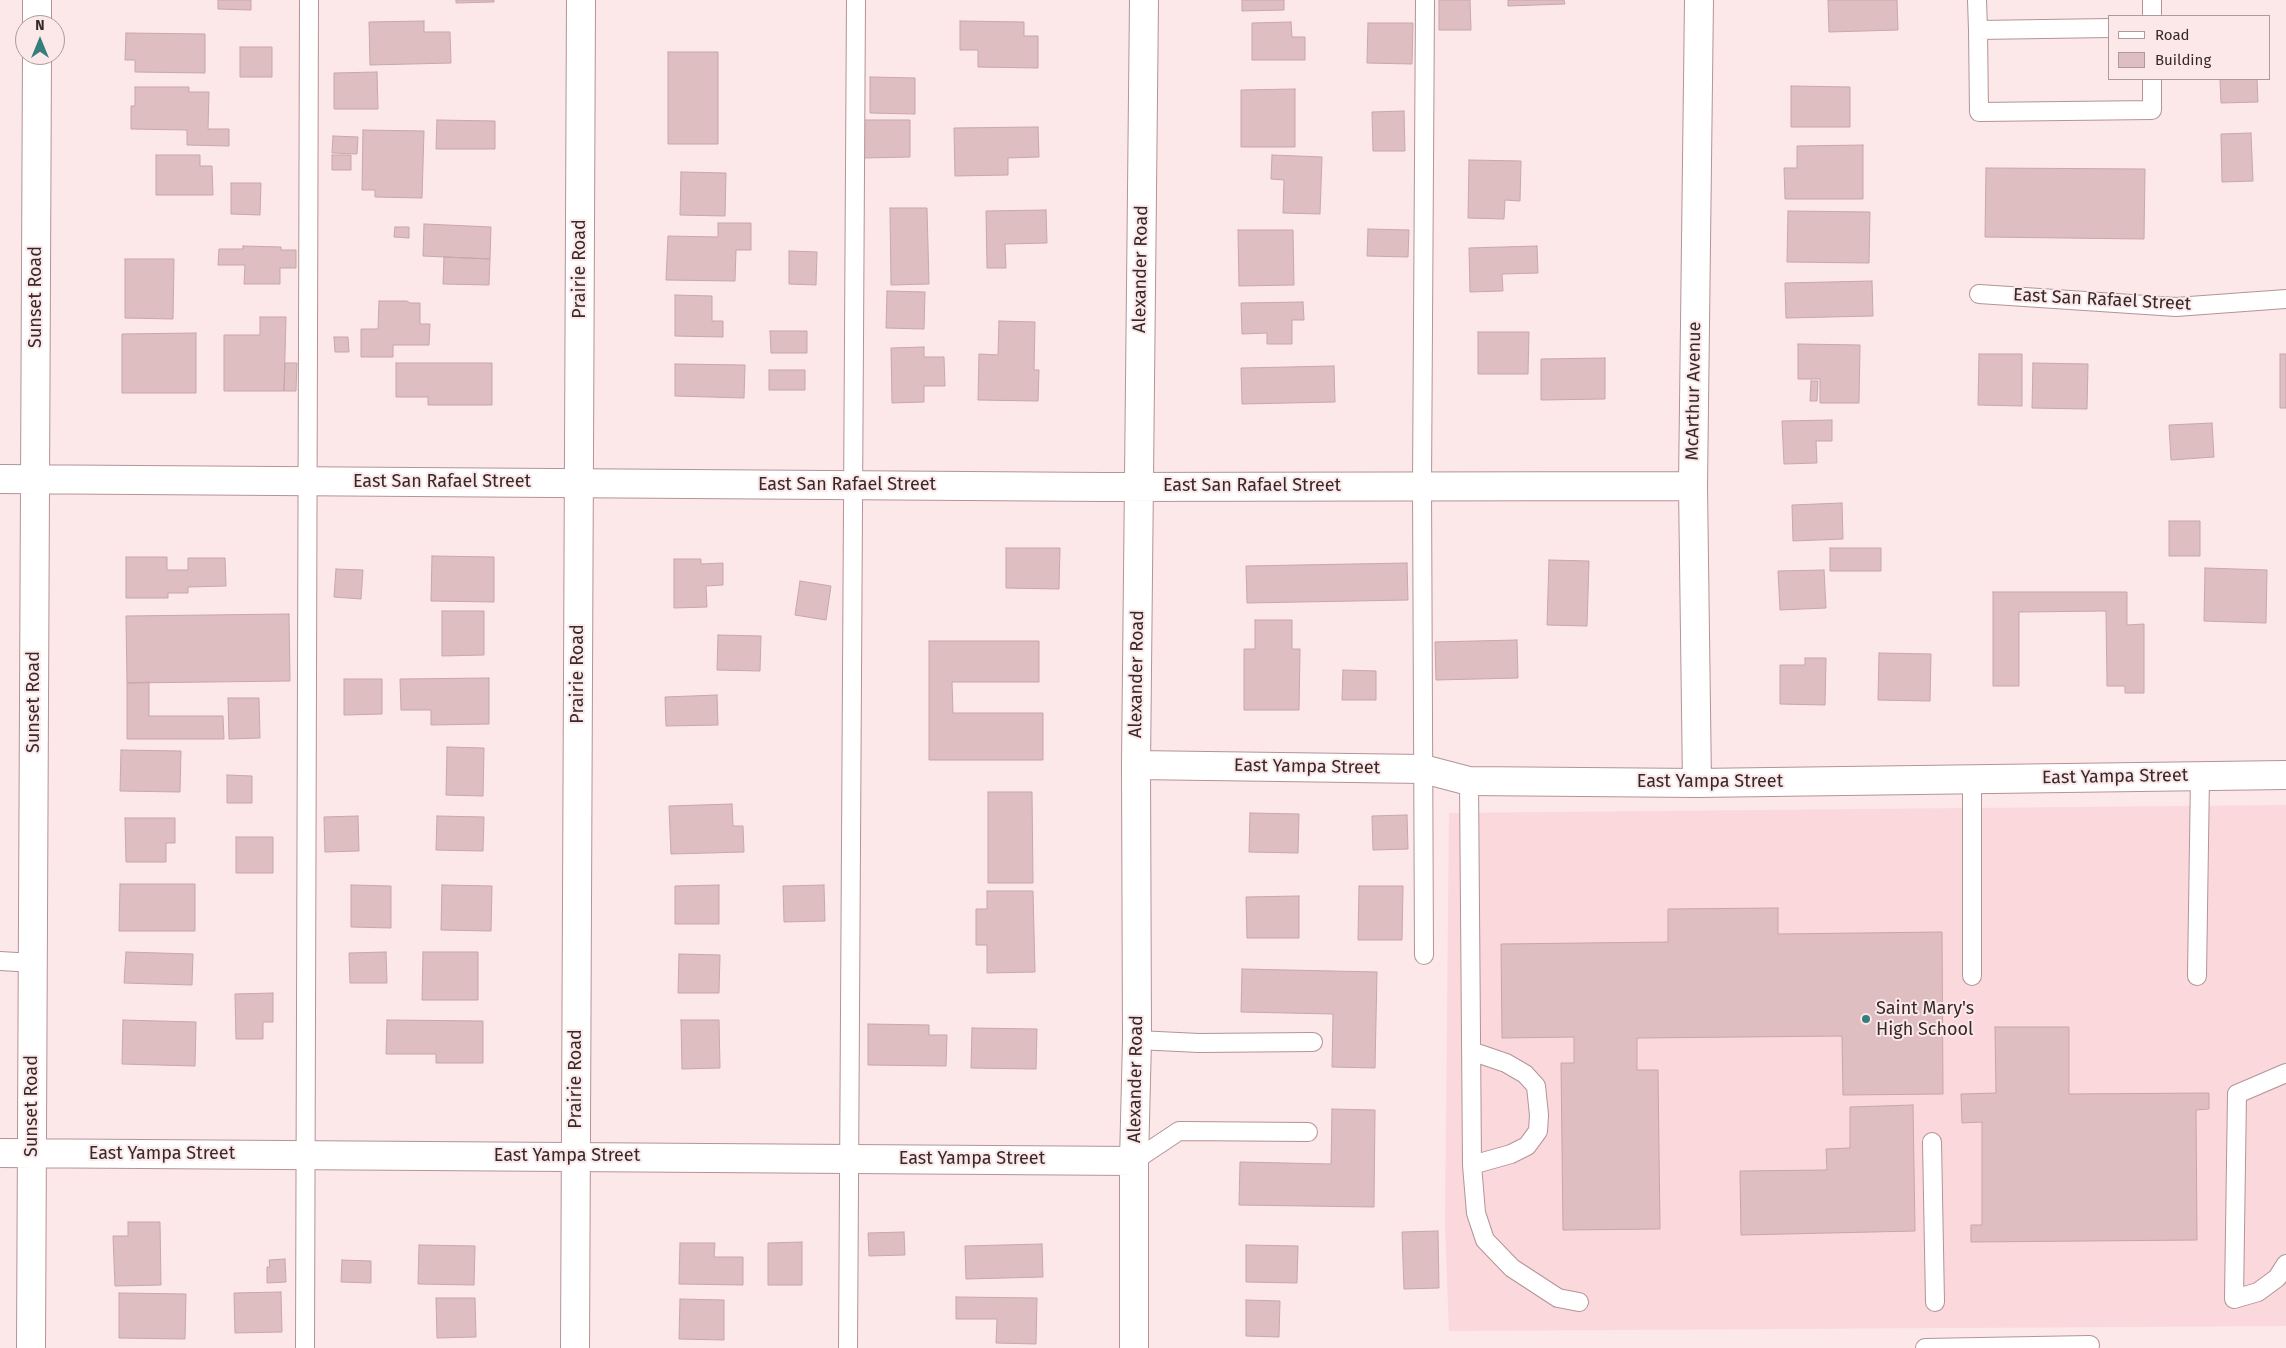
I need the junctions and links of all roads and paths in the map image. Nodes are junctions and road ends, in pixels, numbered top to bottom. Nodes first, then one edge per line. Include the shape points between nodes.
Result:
1 (37, 0) edge
2 (309, 0) edge
3 (581, 0) edge
4 (856, 0) edge
5 (1144, 0) edge
6 (1425, 0) edge
7 (1699, 0) edge
8 (1977, 0) edge
9 (2152, 0) edge
10 (37, 15) edge
11 (2152, 15) edge
12 (2108, 28) edge
13 (1978, 30) junction
14 (37, 65) edge
15 (2152, 80) edge
16 (1978, 294) dead end
17 (2286, 299) edge
18 (0, 479) edge
19 (36, 480) junction
20 (307, 482) junction
21 (579, 483) junction
22 (854, 485) junction
23 (1422, 486) junction
24 (1693, 486) junction
25 (1138, 487) junction
26 (1136, 765) junction
27 (1423, 769) junction
28 (2286, 775) edge
29 (2200, 776) junction
30 (1972, 779) junction
31 (1469, 781) junction
32 (1697, 782) junction
33 (1424, 955) dead end
34 (0, 961) edge
35 (33, 963) junction
36 (1972, 976) dead end
37 (2197, 976) dead end
38 (1137, 1040) junction
39 (1313, 1042) dead end
40 (1471, 1051) junction
41 (2286, 1073) edge
42 (1308, 1132) dead end
43 (1932, 1142) dead end
44 (0, 1153) edge
45 (32, 1153) junction
46 (305, 1154) junction
47 (576, 1156) junction
48 (848, 1158) junction
49 (1134, 1161) junction
50 (1472, 1165) junction
51 (2286, 1264) edge
52 (1579, 1302) dead end
53 (1936, 1302) dead end
54 (2090, 1345) dead end
55 (31, 1348) edge
56 (305, 1348) edge
57 (575, 1348) edge
58 (848, 1348) edge
59 (1134, 1348) edge
60 (1925, 1348) edge

1 - 10 street
2 - 20 lane
3 - 21 street, Prairie Road
4 - 22 lane
5 - 25 street, Alexander Road
6 - 23 lane
7 - 24 street, McArthur Avenue
8 - 13 lane
9 - 11 lane
12 - 13 lane
13 - 15 lane via 1978,112 2152,110
14 - 19 street, Sunset Road
16 - 17 lane, East San Rafael Street via 2176,307
18 - 19 street, East San Rafael Street
19 - 20 street, East San Rafael Street
19 - 35 street, Sunset Road
20 - 21 street, East San Rafael Street
20 - 46 lane
21 - 22 street, East San Rafael Street
21 - 47 street, Prairie Road
22 - 25 street, East San Rafael Street
22 - 48 lane
23 - 24 street, East San Rafael Street
23 - 25 street, East San Rafael Street
23 - 27 lane
24 - 32 street, McArthur Avenue
25 - 26 street, Alexander Road
26 - 27 street, East Yampa Street
26 - 38 street, Alexander Road
27 - 31 street, East Yampa Street
27 - 33 lane
28 - 29 street, East Yampa Street
29 - 30 street, East Yampa Street
29 - 37 lane
30 - 32 street, East Yampa Street
30 - 36 lane
31 - 32 street, East Yampa Street
31 - 40 lane
34 - 35 lane
35 - 45 street, Sunset Road
38 - 39 lane
38 - 49 street, Alexander Road
40 - 50 lane
40 - 50 lane via 1525,1074 1536,1086 1539,1115 1538,1131 1527,1146
41 - 51 lane via 2237,1094 2234,1299 2258,1292 2277,1278
42 - 49 lane via 1179,1131
43 - 53 lane
44 - 45 street, East Yampa Street
45 - 46 street, East Yampa Street
45 - 55 street, Sunset Road
46 - 47 street, East Yampa Street
46 - 56 lane
47 - 48 street, East Yampa Street
47 - 57 street, Prairie Road
48 - 49 street, East Yampa Street
48 - 58 lane
49 - 59 street, Alexander Road
50 - 52 lane via 1476,1213 1485,1240 1512,1268 1536,1284 1558,1298
54 - 60 lane

